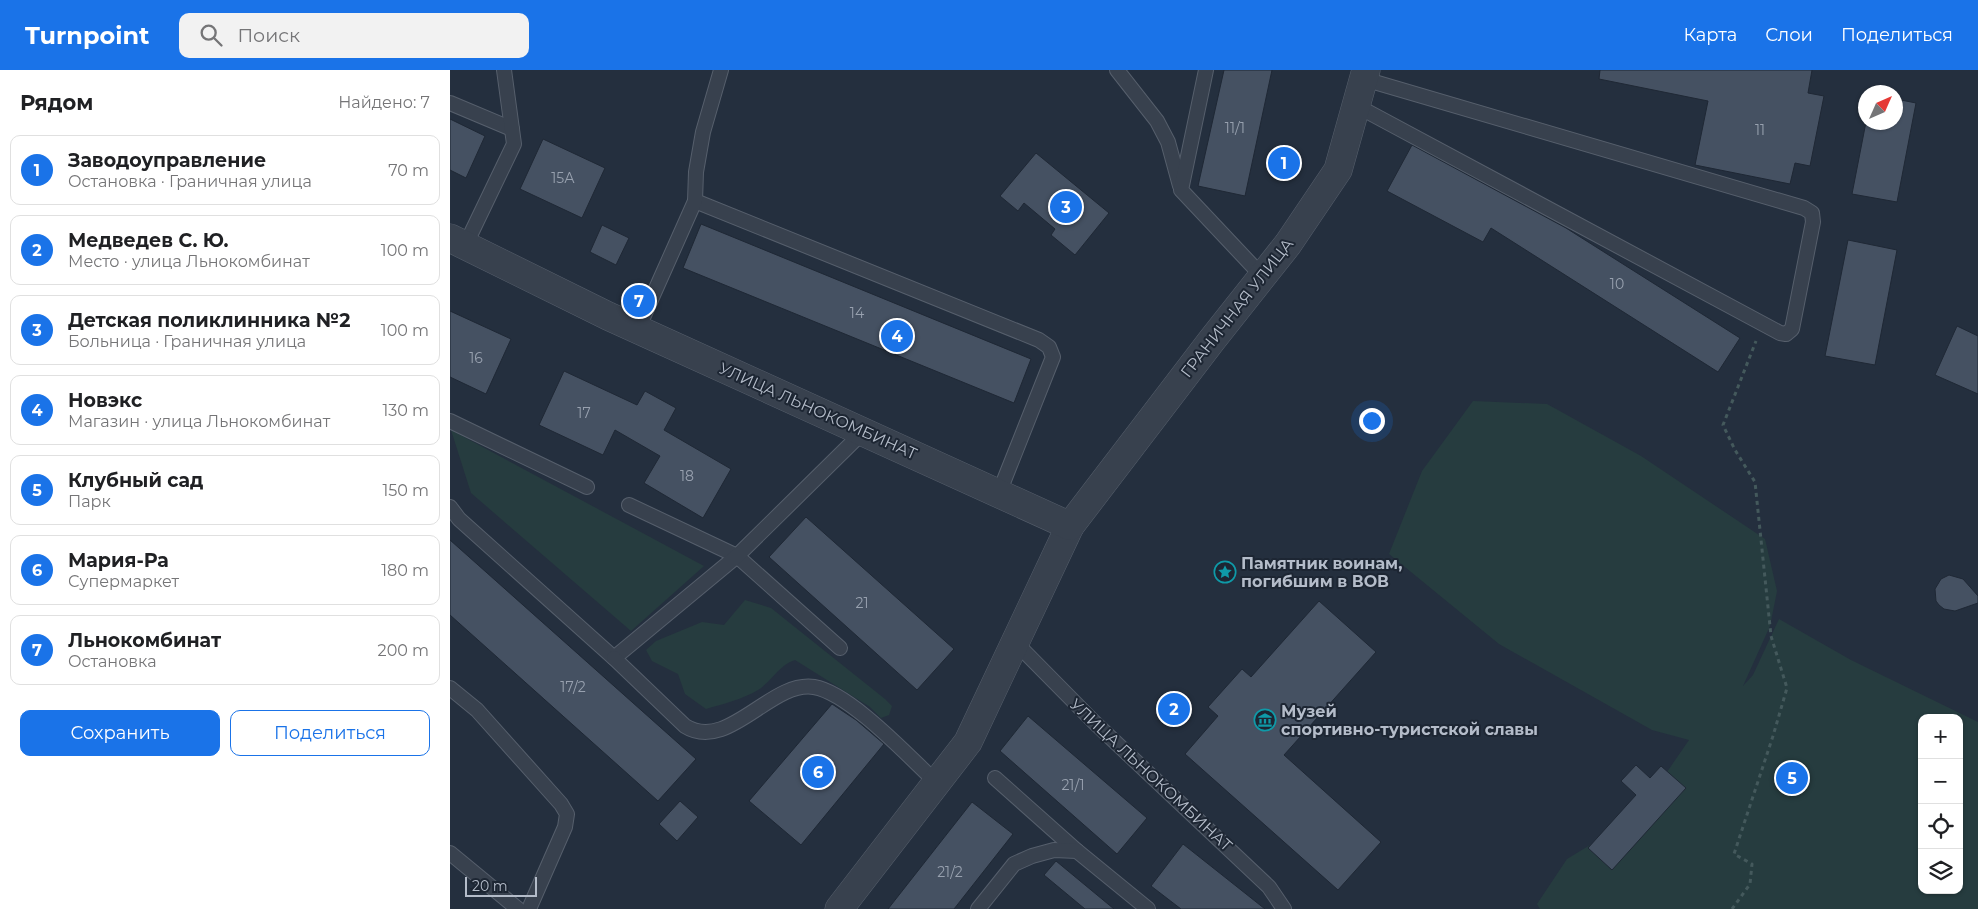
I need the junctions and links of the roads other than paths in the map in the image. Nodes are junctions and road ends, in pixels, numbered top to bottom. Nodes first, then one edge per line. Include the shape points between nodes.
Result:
1 (504, 70) edge
2 (720, 70) edge
3 (1117, 70) edge
4 (1206, 70) edge
5 (1365, 74) edge
6 (450, 103) edge
7 (1357, 106) junction
8 (512, 129) junction
9 (1181, 190) junction
10 (695, 201) junction
11 (458, 242) edge
12 (1262, 276) junction
13 (638, 329) junction
14 (450, 421) edge
15 (863, 432) junction
16 (587, 487) dead end
17 (998, 493) junction
18 (629, 505) dead end
19 (450, 507) edge
20 (1070, 526) junction
21 (737, 556) junction
22 (1016, 643) junction
23 (840, 648) dead end
24 (614, 658) junction
25 (450, 688) edge
26 (995, 778) dead end
27 (937, 783) junction
28 (1077, 851) junction
29 (450, 853) edge
30 (518, 909) edge
31 (529, 909) edge
32 (839, 909) edge
33 (978, 909) edge
34 (1148, 909) edge
35 (1284, 909) edge

1 - 8 lane
2 - 10 lane via 703,132
3 - 9 lane via 1157,121 1168,142
4 - 9 lane
5 - 7 street, ГРАНИЧНАЯ УЛИЦА
5 - 7 lane via 1804,208 1812,213 1814,222 1792,329 1786,334 1762,324
6 - 8 lane
7 - 12 street, ГРАНИЧНАЯ УЛИЦА via 1338,170
8 - 11 lane via 514,144
9 - 12 lane
10 - 13 lane
10 - 17 lane via 1030,336 1049,347 1053,357
11 - 13 street, УЛИЦА ЛЬНОКОМБИНАТ
12 - 20 street, ГРАНИЧНАЯ УЛИЦА
13 - 15 street, УЛИЦА ЛЬНОКОМБИНАТ
14 - 16 lane
15 - 17 street, УЛИЦА ЛЬНОКОМБИНАТ
15 - 21 lane
17 - 20 street, УЛИЦА ЛЬНОКОМБИНАТ
18 - 21 lane
19 - 24 lane via 459,519
20 - 22 street
21 - 23 lane
21 - 24 lane
22 - 27 street via 968,742
22 - 35 lane, УЛИЦА ЛЬНОКОМБИНАТ via 1094,722 1270,887
24 - 27 lane via 685,726 703,732 729,726 796,687 814,687 833,693 856,708
25 - 31 lane via 477,710 567,814 566,827
26 - 28 lane
27 - 32 street
28 - 33 lane via 1054,850 1014,864
28 - 34 lane
29 - 30 lane

